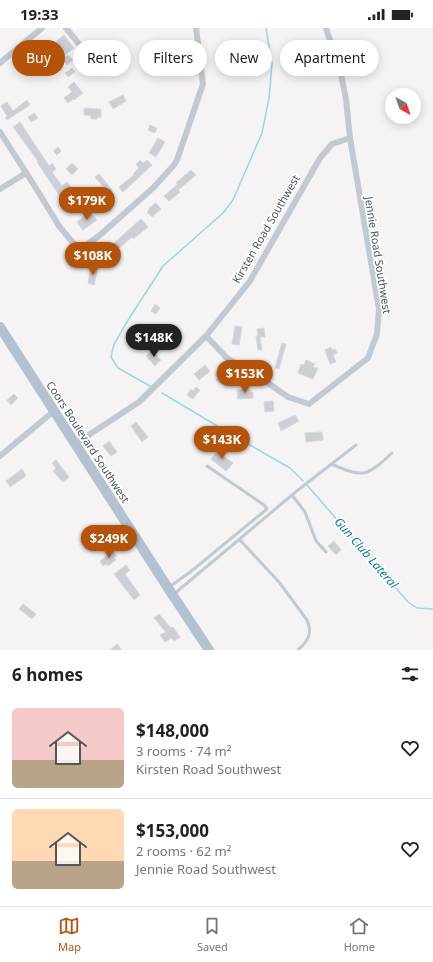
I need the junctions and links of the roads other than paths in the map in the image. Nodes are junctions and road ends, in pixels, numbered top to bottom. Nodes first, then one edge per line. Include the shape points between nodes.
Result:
1 (42, 28) edge
2 (66, 28) edge
3 (196, 28) edge
4 (326, 28) edge
5 (76, 40) edge
6 (0, 63) edge
7 (0, 132) edge
8 (350, 138) junction
9 (26, 173) junction
10 (0, 189) edge
11 (0, 327) edge
12 (206, 336) junction
13 (54, 411) junction
14 (75, 444) junction
15 (356, 445) dead end
16 (392, 453) dead end
17 (0, 456) edge
18 (331, 464) junction
19 (207, 466) dead end
20 (292, 495) junction
21 (239, 540) junction
22 (326, 552) dead end
23 (170, 592) junction
24 (209, 650) edge
25 (298, 650) edge

1 - 6 street
2 - 5 street
3 - 9 street via 203,84 177,160 153,188 100,235 79,250 59,226
4 - 8 street, Jennie Road Southwest via 340,70
7 - 9 street
8 - 12 street, Kirsten Road Southwest via 332,144 320,158 250,282
8 - 12 street, Jennie Road Southwest via 379,308 377,334 368,358 309,404 288,396 227,358
9 - 10 street
11 - 13 main road, Coors Boulevard Southwest
12 - 14 street, Kirsten Road Southwest via 139,402
13 - 14 main road, Coors Boulevard Southwest
13 - 17 street
14 - 23 main road, Coors Boulevard Southwest
15 - 18 lane
16 - 18 lane via 370,471 361,474
18 - 20 lane
19 - 23 lane via 267,509
20 - 21 lane
20 - 22 lane via 305,512 316,541
21 - 23 lane
21 - 25 lane via 279,582 307,620 310,626 308,638
23 - 24 main road, Coors Boulevard Southwest

